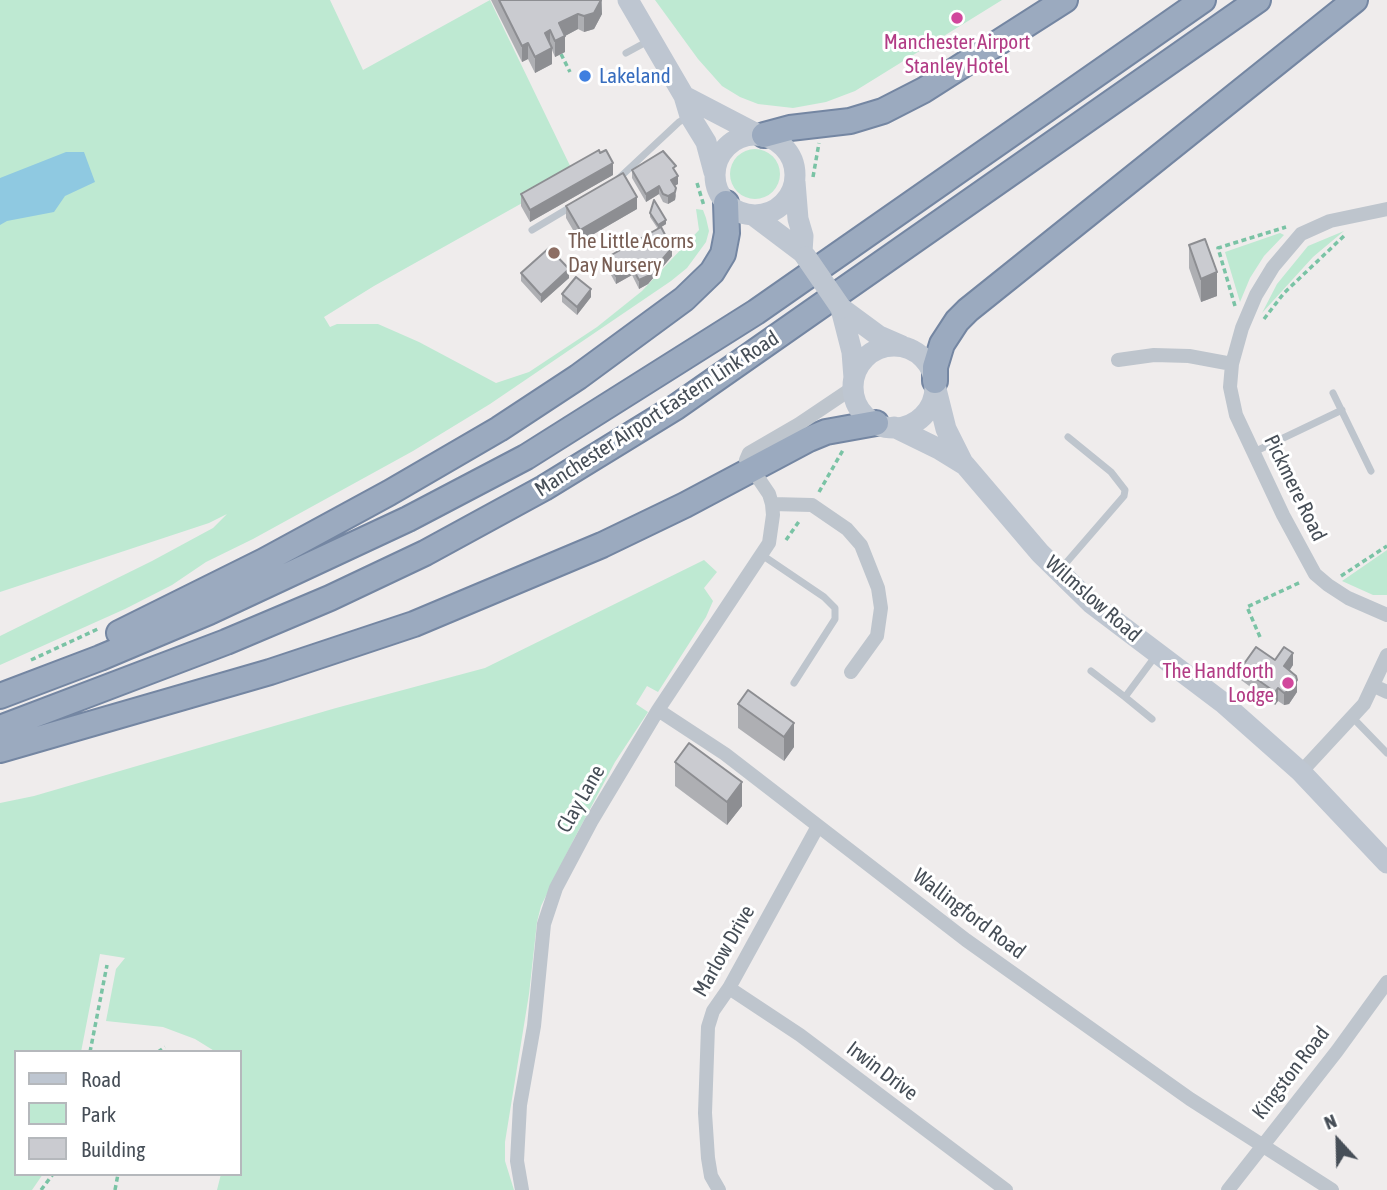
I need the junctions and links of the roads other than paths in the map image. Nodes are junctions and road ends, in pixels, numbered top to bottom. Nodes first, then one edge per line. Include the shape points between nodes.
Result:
1 (628, 0) edge
2 (1065, 0) edge
3 (1203, 0) edge
4 (1258, 0) edge
5 (1355, 0) edge
6 (651, 40) junction
7 (626, 53) dead end
8 (684, 96) junction
9 (690, 116) junction
10 (760, 134) junction
11 (705, 174) junction
12 (795, 180) junction
13 (609, 185) edge
14 (587, 198) edge
15 (716, 207) junction
16 (1386, 211) edge
17 (753, 215) junction
18 (532, 230) dead end
19 (804, 255) junction
20 (841, 308) junction
21 (904, 347) junction
22 (1118, 360) dead end
23 (1232, 364) junction
24 (854, 383) junction
25 (935, 384) junction
26 (1333, 393) dead end
27 (1342, 410) junction
28 (885, 425) junction
29 (1068, 437) dead end
30 (1253, 452) junction
31 (965, 465) junction
32 (750, 469) junction
33 (1371, 471) dead end
34 (772, 504) junction
35 (766, 558) junction
36 (1059, 571) junction
37 (1387, 615) edge
38 (1157, 653) junction
39 (1387, 655) edge
40 (1091, 671) dead end
41 (851, 672) dead end
42 (794, 682) dead end
43 (0, 685) edge
44 (1381, 689) edge
45 (0, 696) edge
46 (1125, 697) junction
47 (658, 710) junction
48 (1353, 718) junction
49 (1152, 719) dead end
50 (0, 728) edge
51 (0, 750) edge
52 (1387, 753) edge
53 (1301, 772) junction
54 (818, 826) junction
55 (1387, 863) edge
56 (1387, 982) edge
57 (729, 988) junction
58 (1262, 1145) junction
59 (522, 1190) edge
60 (719, 1190) edge
61 (1006, 1190) edge
62 (1228, 1190) edge
63 (1332, 1190) edge

1 - 6 main road
2 - 10 highway via 883,111 850,121
3 - 45 highway, Manchester Airport Eastern Link Road via 756,312 526,457 408,519 209,612
4 - 50 highway, Manchester Airport Eastern Link Road via 687,399 544,488 330,598
5 - 25 highway via 968,310 942,344
6 - 7 lane
6 - 8 main road
8 - 9 main road
8 - 10 main road
9 - 11 main road via 706,142
9 - 13 lane
10 - 11 main road via 744,135 726,146
10 - 12 main road via 785,148
11 - 15 main road via 717,189
12 - 17 main road via 779,207
12 - 19 main road
14 - 18 lane
15 - 17 main road
15 - 43 highway via 727,233 723,254 712,272 684,299 578,377 499,429 264,561
16 - 23 street, Pickmere Road via 1331,221 1301,234 1256,295
17 - 19 main road
19 - 20 main road, bridge
20 - 21 main road via 879,336
20 - 24 main road
21 - 24 main road via 873,352 858,367
21 - 25 main road via 925,360
22 - 23 street via 1154,355
23 - 30 street, Pickmere Road via 1230,387 1236,415
24 - 28 main road via 859,407
24 - 32 street via 799,424 749,453
25 - 28 main road via 926,412 909,425
25 - 31 main road, Wilmslow Road via 946,429
26 - 27 lane
27 - 30 lane
27 - 33 lane
28 - 31 main road, Wilmslow Road
28 - 32 highway via 826,432
29 - 36 lane via 1111,472 1125,490
30 - 37 street, Pickmere Road via 1315,574 1348,598
31 - 36 main road, Wilmslow Road
32 - 34 street
32 - 51 highway via 602,545 414,624 270,672
34 - 35 street, Clay Lane
34 - 41 street via 812,505 847,529 866,554 881,608 877,636
35 - 42 lane via 835,608 835,619
35 - 47 street, Clay Lane
36 - 38 main road, Wilmslow Road via 1091,603
38 - 46 lane
38 - 53 main road, Wilmslow Road via 1222,702
39 - 44 street
40 - 46 lane
44 - 48 street
46 - 49 lane
47 - 54 street, Wallingford Road via 725,754
47 - 59 street, Clay Lane via 591,822 544,924 520,1105 517,1146
48 - 52 lane
48 - 53 street
53 - 55 main road, Wilmslow Road
54 - 57 street, Marlow Drive
54 - 58 street, Wallingford Road via 989,956 1190,1100
56 - 58 street, Kingston Road
57 - 60 street, Marlow Drive via 708,1027 708,1158
57 - 61 street, Irwin Drive via 800,1035
58 - 62 street, Kingston Road
58 - 63 street, Wallingford Road

